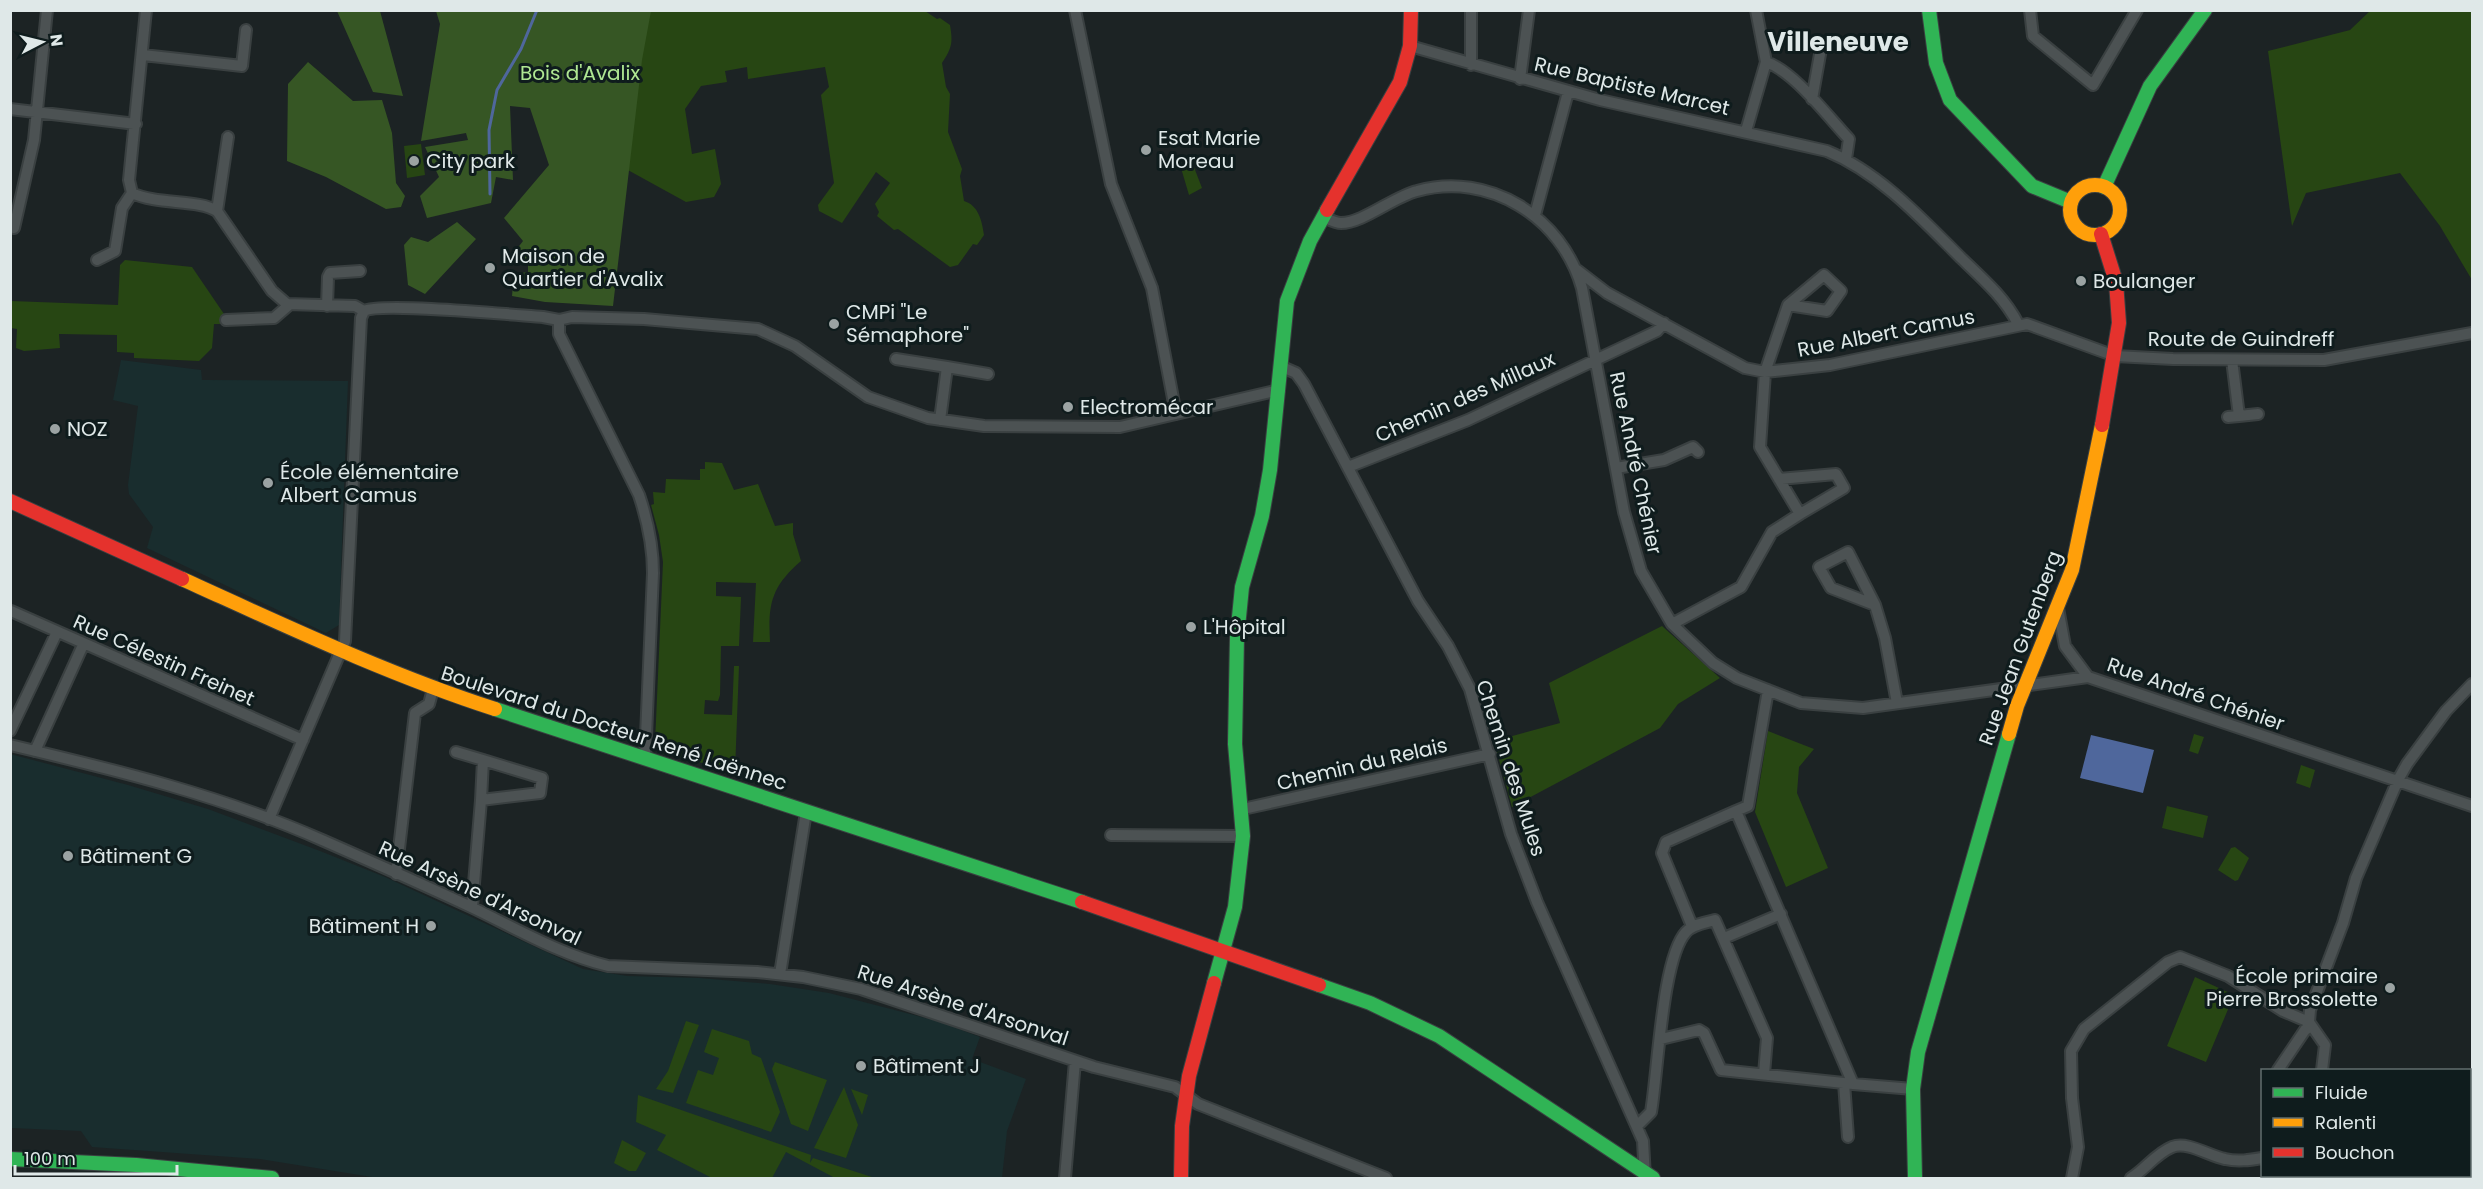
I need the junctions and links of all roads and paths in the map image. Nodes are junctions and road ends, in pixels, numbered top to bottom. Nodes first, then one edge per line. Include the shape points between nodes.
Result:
1 (47, 10) edge
2 (146, 10) edge
3 (1075, 10) edge
4 (1411, 10) edge
5 (1471, 10) edge
6 (1529, 10) edge
7 (1756, 10) edge
8 (1929, 10) edge
9 (2030, 10) edge
10 (2137, 10) edge
11 (2205, 10) edge
12 (246, 30) dead end
13 (1822, 43) dead end
14 (1410, 46) junction
15 (143, 55) junction
16 (1766, 62) junction
17 (1471, 65) junction
18 (1520, 79) junction
19 (1568, 92) junction
20 (1812, 99) junction
21 (10, 109) edge
22 (35, 112) junction
23 (135, 124) junction
24 (1746, 131) junction
25 (228, 137) dead end
26 (1846, 159) junction
27 (2104, 187) junction
28 (132, 193) junction
29 (2071, 202) junction
30 (217, 212) junction
31 (1535, 215) junction
32 (1323, 218) junction
33 (14, 228) dead end
34 (2101, 234) junction
35 (96, 260) dead end
36 (1577, 270) junction
37 (360, 271) dead end
38 (1607, 293) junction
39 (1585, 301) junction
40 (289, 304) junction
41 (1788, 305) junction
42 (327, 306) junction
43 (364, 311) junction
44 (226, 320) dead end
45 (559, 320) junction
46 (1664, 323) junction
47 (2018, 324) junction
48 (2472, 333) edge
49 (2115, 356) junction
50 (1596, 358) junction
51 (896, 359) dead end
52 (2232, 360) junction
53 (1280, 366) junction
54 (947, 367) junction
55 (1765, 372) junction
56 (988, 374) dead end
57 (1279, 390) junction
58 (1176, 414) junction
59 (2258, 414) dead end
60 (940, 420) junction
61 (1698, 452) dead end
62 (1348, 467) junction
63 (1616, 468) junction
64 (1779, 479) junction
65 (10, 501) edge
66 (1800, 514) junction
67 (1875, 605) junction
68 (2058, 607) junction
69 (11, 611) edge
70 (1672, 624) junction
71 (57, 632) junction
72 (82, 645) junction
73 (342, 651) junction
74 (2088, 677) junction
75 (2472, 684) edge
76 (2026, 685) junction
77 (433, 689) junction
78 (1768, 690) junction
79 (1897, 703) junction
80 (10, 731) edge
81 (303, 740) junction
82 (10, 745) edge
83 (35, 751) junction
84 (456, 752) dead end
85 (1490, 754) junction
86 (645, 759) junction
87 (483, 760) junction
88 (2398, 780) junction
89 (481, 800) junction
90 (2472, 806) edge
91 (1243, 809) junction
92 (1736, 811) junction
93 (806, 812) junction
94 (269, 819) junction
95 (1111, 835) dead end
96 (1243, 836) junction
97 (396, 874) junction
98 (472, 907) junction
99 (1781, 914) junction
100 (1692, 926) junction
101 (1724, 938) junction
102 (1223, 949) junction
103 (780, 974) junction
104 (2310, 1024) junction
105 (1661, 1039) junction
106 (1075, 1061) junction
107 (2279, 1069) edge
108 (2322, 1069) edge
109 (1764, 1074) junction
110 (1849, 1084) junction
111 (1913, 1089) junction
112 (1185, 1096) junction
113 (1637, 1126) junction
114 (1848, 1137) dead end
115 (2261, 1158) edge
116 (10, 1160) edge
117 (1648, 1177) edge
118 (272, 1179) edge
119 (1065, 1179) edge
120 (1181, 1179) edge
121 (1386, 1179) edge
122 (1915, 1179) edge
123 (2073, 1179) edge
124 (2131, 1179) edge

1 - 22 street
2 - 15 street
3 - 58 street via 1111,184 1152,288
4 - 14 street
5 - 17 street
6 - 18 street
7 - 16 street
8 - 29 street via 1936,63 1950,100 2032,186
9 - 10 street via 2033,36 2093,85
11 - 27 street via 2165,60
12 - 15 street via 242,66
13 - 20 street
14 - 17 street, Rue Baptiste Marcet
14 - 32 street via 1400,82
15 - 23 street
16 - 20 street via 1775,65
16 - 24 street
17 - 18 street, Rue Baptiste Marcet
18 - 19 street, Rue Baptiste Marcet
19 - 24 street, Rue Baptiste Marcet
19 - 31 street
20 - 26 street via 1849,139
21 - 22 street
22 - 23 street
22 - 33 street via 34,140
23 - 28 street via 129,180
24 - 26 street, Rue Baptiste Marcet
25 - 30 street
26 - 47 street, Rue Baptiste Marcet via 1884,185 1942,239 1994,290
27 - 29 street via 2087,186
27 - 34 street via 2116,197 2120,212 2113,226
28 - 30 street via 146,200 208,207
28 - 35 street via 122,208 116,251
29 - 34 street via 2070,213 2077,227
30 - 40 street via 273,291
31 - 32 street, Rue Albert Camus via 1490,190 1467,186 1417,190 1353,221 1339,223
31 - 36 street, Rue Albert Camus via 1565,249
32 - 53 street via 1304,254 1287,301
34 - 49 street, Rue Jean Gutenberg via 2119,302
36 - 38 street, Rue Albert Camus
36 - 39 street, Rue Albert Camus
37 - 42 street via 330,273
38 - 39 street
38 - 46 street, Rue Albert Camus
39 - 50 street, Rue Albert Camus
40 - 42 street
40 - 44 street via 274,318
41 - 41 street via 1824,275 1841,291 1827,311
41 - 55 street
42 - 43 street via 355,306
43 - 45 street via 398,308
43 - 73 street via 360,318 348,628
45 - 60 street via 644,319 758,329 795,346 868,397
45 - 86 street via 559,334 639,495 648,521 653,573
46 - 50 street via 1657,331
46 - 55 street, Rue Albert Camus via 1745,368
47 - 49 street via 2038,326
47 - 55 street, Rue Albert Camus via 1859,360
48 - 52 street, Route de Guindreff via 2324,360
49 - 52 street, Route de Guindreff
49 - 68 street, Rue Jean Gutenberg via 2072,570
50 - 62 street, Chemin des Millaux via 1468,420
50 - 63 street, Rue André Chénier
51 - 54 street
52 - 59 street via 2233,417
53 - 57 street
53 - 62 street, Chemin des Mules via 1296,373 1304,384
54 - 56 street
54 - 60 street
55 - 64 street via 1760,447
57 - 58 street
57 - 91 street via 1270,470 1262,516 1242,586 1237,637 1235,744
58 - 60 street via 1120,427 984,426
61 - 63 street via 1693,447 1664,460
62 - 85 street, Chemin des Mules via 1418,601 1470,689
63 - 70 street, Rue André Chénier via 1641,571
64 - 66 street
64 - 66 street via 1836,474 1844,488
65 - 73 street, Boulevard du Docteur René Laënnec
66 - 70 street via 1772,532 1742,587
67 - 67 street via 1848,552 1819,567 1831,588
67 - 79 street
68 - 74 street via 2065,646
68 - 76 street, Rue Jean Gutenberg
69 - 71 street, Rue Célestin Freinet
70 - 78 street, Rue André Chénier via 1713,663
71 - 72 street, Rue Célestin Freinet
71 - 80 street
72 - 81 street, Rue Célestin Freinet
72 - 83 street
73 - 77 street, Boulevard du Docteur René Laënnec
73 - 81 street
74 - 76 street, Rue André Chénier
74 - 88 street, Rue André Chénier
75 - 88 street via 2446,711
76 - 79 street, Rue André Chénier
76 - 111 street, Rue Jean Gutenberg via 1947,948 1918,1052
77 - 86 street, Boulevard du Docteur René Laënnec
77 - 97 street via 429,705 415,713
78 - 79 street, Rue André Chénier via 1801,703 1830,708
78 - 92 street via 1748,806
81 - 94 street
82 - 83 street, Rue Arsène d'Arsonval
83 - 94 street, Rue Arsène d'Arsonval via 159,782
84 - 87 street
85 - 91 street, Chemin du Relais
85 - 113 street, Chemin des Mules via 1511,834 1537,902
86 - 93 street, Boulevard du Docteur René Laënnec
87 - 89 street
87 - 89 street via 542,778 540,792
88 - 90 street, Rue André Chénier
88 - 104 street via 2356,878 2310,1010
89 - 98 street
91 - 96 street
92 - 99 street
92 - 100 street via 1666,842 1662,853
93 - 102 street, Boulevard du Docteur René Laënnec
93 - 103 street
94 - 97 street, Rue Arsène d'Arsonval
95 - 96 street
96 - 102 street via 1235,907
97 - 98 street, Rue Arsène d'Arsonval
98 - 103 street, Rue Arsène d'Arsonval via 553,949 608,966
99 - 101 street
99 - 110 street
100 - 101 street via 1715,920
100 - 105 street via 1684,934 1670,968
101 - 109 street via 1767,1038
102 - 112 street
102 - 117 street, Boulevard du Docteur René Laënnec via 1371,1003 1439,1036
103 - 106 street, Rue Arsène d'Arsonval via 861,989
104 - 107 street
104 - 108 street via 2325,1045
104 - 123 street via 2228,976 2180,957 2168,962 2084,1029 2071,1051 2078,1147
105 - 109 street via 1699,1030 1721,1070
105 - 113 street via 1651,1112
106 - 112 street, Rue Arsène d'Arsonval via 1175,1087
106 - 119 street
109 - 110 street
110 - 111 street
110 - 114 street
111 - 122 street, Rue Jean Gutenberg
112 - 120 street
112 - 121 street, Rue Arsène d'Arsonval
113 - 117 street, Chemin des Mules
115 - 124 street via 2226,1160 2174,1146
116 - 118 street via 147,1166

